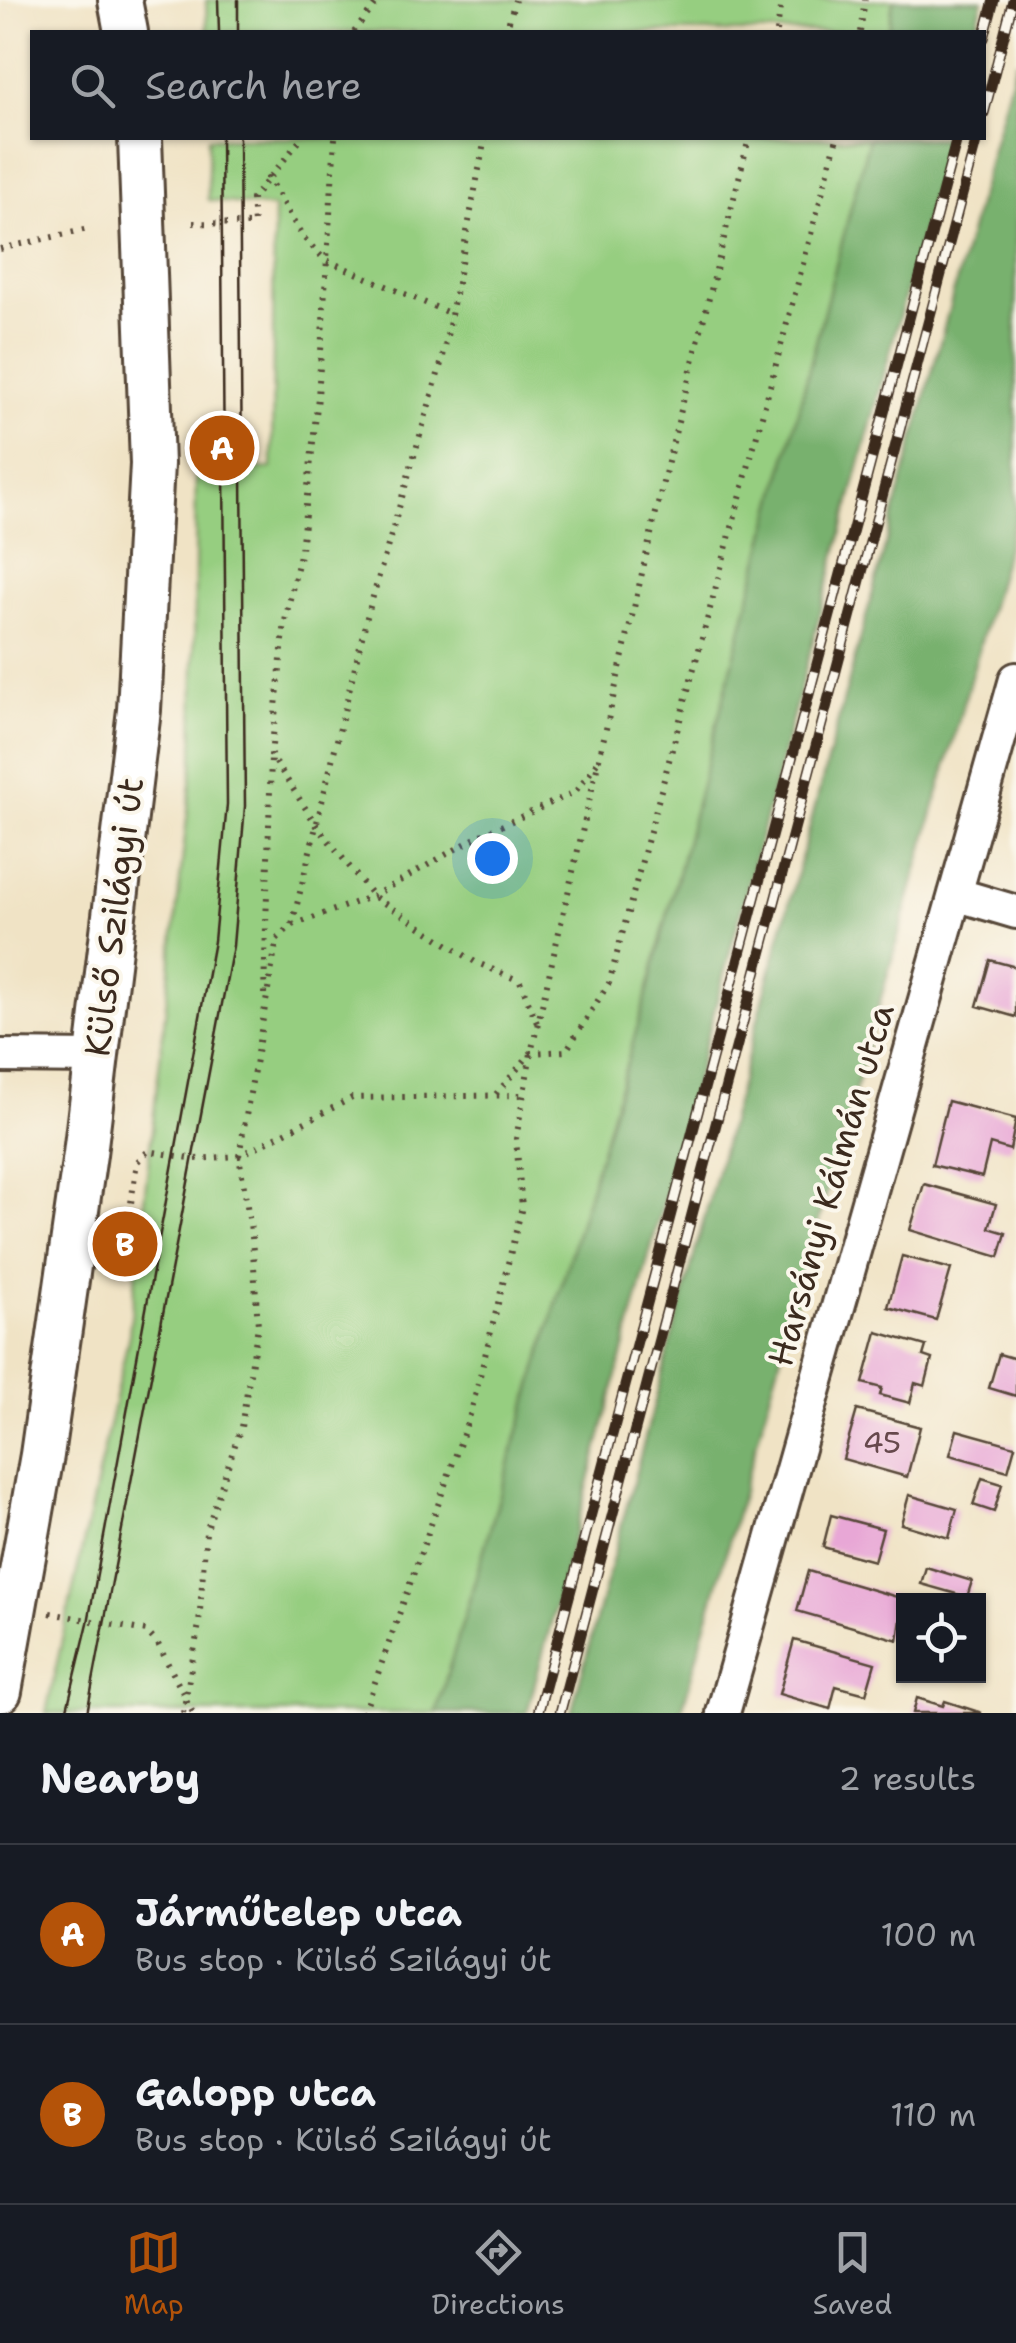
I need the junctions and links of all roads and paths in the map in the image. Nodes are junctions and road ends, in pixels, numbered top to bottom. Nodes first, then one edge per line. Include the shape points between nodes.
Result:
1 (120, 0) edge
2 (379, 0) edge
3 (514, 0) edge
4 (781, 0) edge
5 (865, 0) edge
6 (126, 30) edge
7 (356, 30) edge
8 (506, 30) edge
9 (777, 30) edge
10 (860, 30) edge
11 (140, 140) edge
12 (300, 140) edge
13 (335, 140) edge
14 (485, 140) edge
15 (748, 140) edge
16 (837, 140) edge
17 (267, 176) junction
18 (193, 223) dead end
19 (88, 228) dead end
20 (0, 250) edge
21 (324, 259) junction
22 (451, 314) junction
23 (1016, 679) edge
24 (272, 756) junction
25 (601, 756) junction
26 (317, 826) junction
27 (955, 894) junction
28 (373, 896) junction
29 (1016, 912) edge
30 (292, 925) junction
31 (538, 1024) junction
32 (262, 1033) junction
33 (531, 1053) junction
34 (0, 1056) edge
35 (96, 1057) junction
36 (496, 1094) junction
37 (522, 1095) junction
38 (239, 1156) junction
39 (125, 1244) dead end
40 (15, 1604) junction
41 (0, 1691) edge
42 (187, 1702) junction
43 (183, 1713) edge
44 (193, 1713) edge
45 (364, 1713) edge
46 (722, 1713) edge

1 - 6 street
2 - 7 path
3 - 8 path
4 - 9 path
5 - 10 path
11 - 35 street, Külső Szilágyi út via 152,464 139,710
12 - 17 path
13 - 21 path
14 - 22 path
15 - 25 path
16 - 33 path via 609,982 566,1051
17 - 18 path via 252,199 254,224
17 - 21 path via 302,236
19 - 20 path
21 - 22 path
21 - 24 path via 302,550 284,621
22 - 26 path
23 - 27 street, Harsányi Kálmán utca
24 - 26 path
24 - 32 path
25 - 28 path via 575,792
25 - 31 path
26 - 28 path
26 - 30 path
27 - 29 street
27 - 46 street, Harsányi Kálmán utca
28 - 30 path
28 - 31 path via 474,962 520,981
30 - 32 path via 277,939
31 - 33 path
32 - 38 path
33 - 36 path
33 - 37 path
34 - 35 street
35 - 40 street, Külső Szilágyi út
36 - 37 path
36 - 38 path via 352,1098
37 - 45 path via 516,1139 522,1206 472,1412
38 - 39 path via 148,1151 137,1162
38 - 42 path via 258,1326 242,1427 206,1532
40 - 41 street, Külső Szilágyi út
40 - 42 path via 146,1630
42 - 43 path
42 - 44 path

